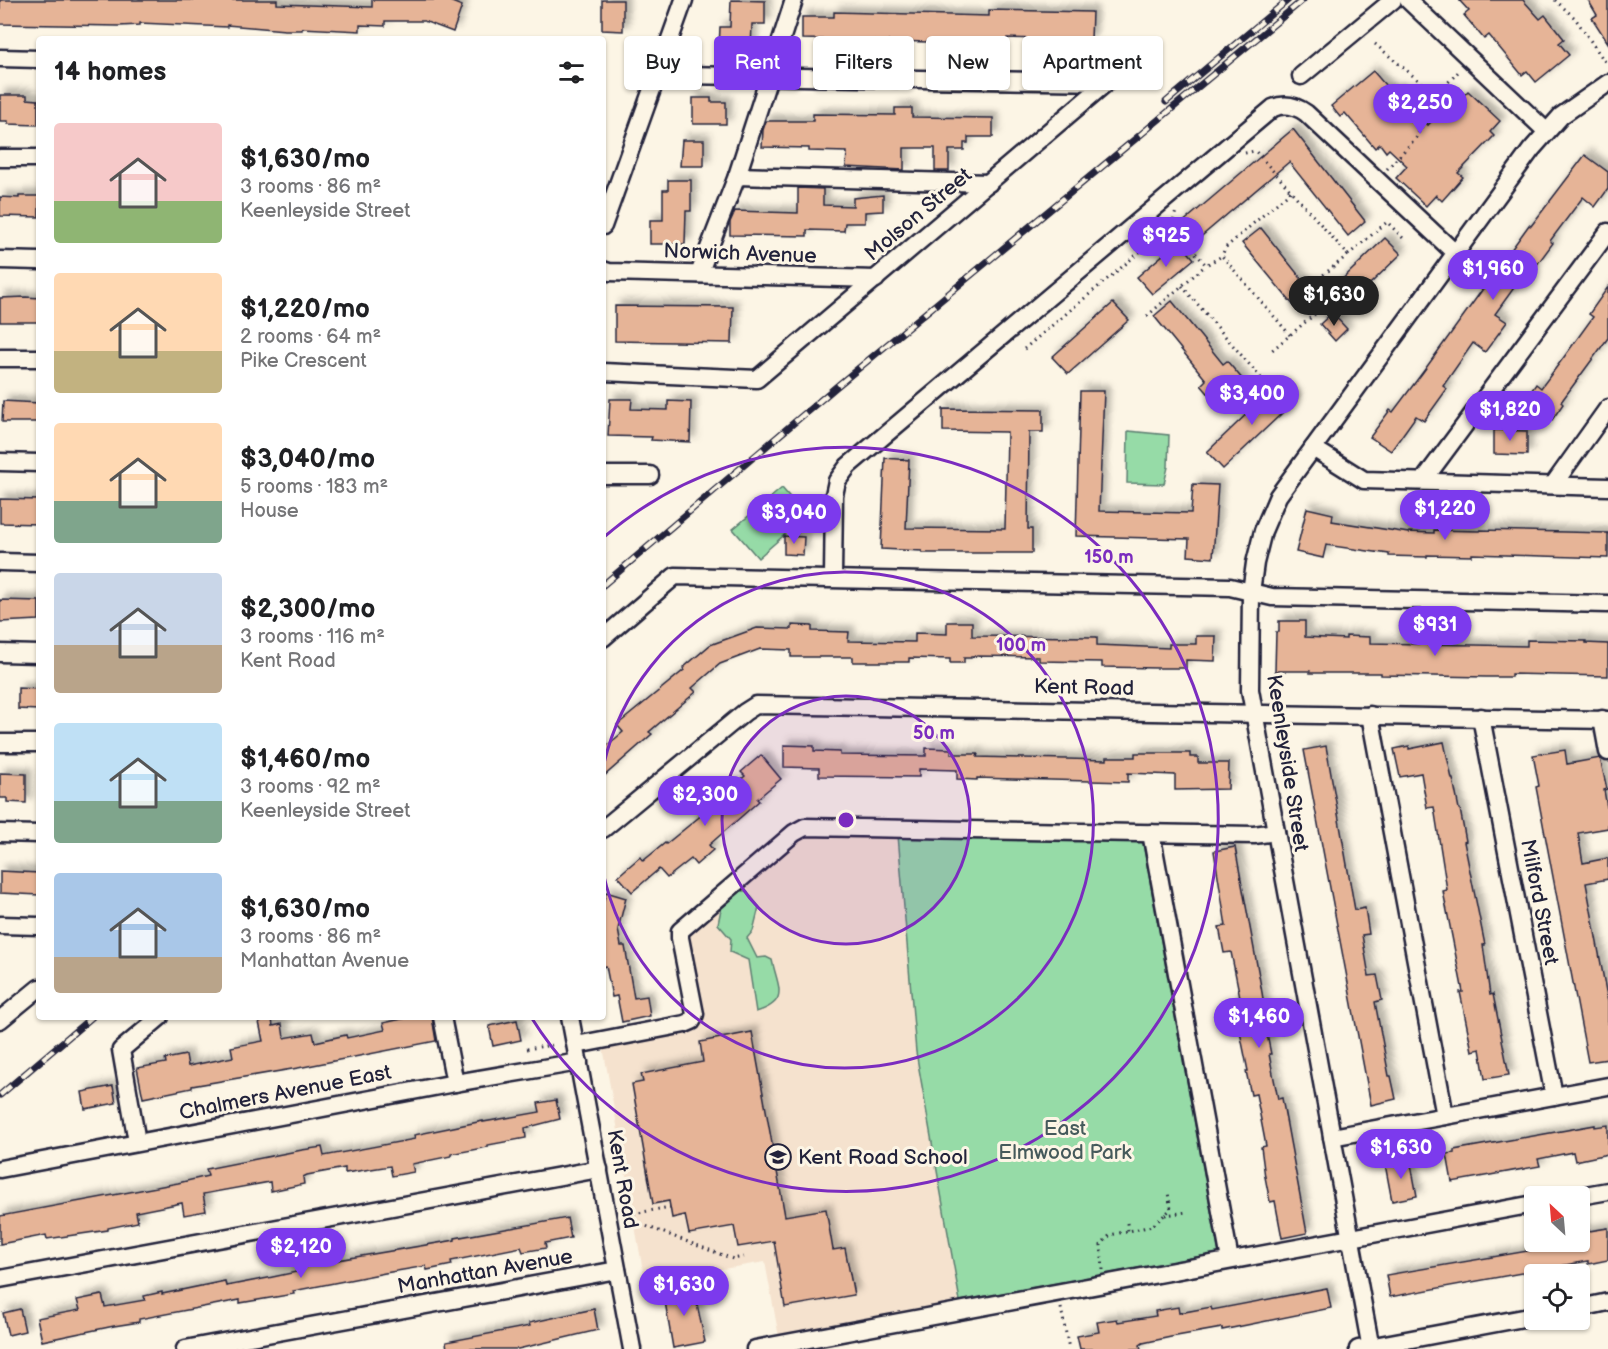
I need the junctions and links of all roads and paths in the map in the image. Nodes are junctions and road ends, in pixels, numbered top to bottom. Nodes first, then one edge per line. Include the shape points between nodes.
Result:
1 (684, 0) edge
2 (794, 0) edge
3 (1393, 0) edge
4 (1408, 0) edge
5 (1555, 0) edge
6 (671, 36) edge
7 (782, 36) edge
8 (1376, 44) dead end
9 (0, 58) edge
10 (36, 59) edge
11 (1470, 60) junction
12 (1605, 62) dead end
13 (1301, 76) dead end
14 (801, 77) edge
15 (1608, 83) edge
16 (652, 90) edge
17 (764, 90) edge
18 (1436, 95) junction
19 (1546, 131) junction
20 (1242, 153) dead end
21 (0, 158) edge
22 (36, 158) edge
23 (1384, 172) dead end
24 (736, 176) junction
25 (989, 183) junction
26 (1291, 191) junction
27 (1176, 210) dead end
28 (606, 218) edge
29 (1172, 225) junction
30 (1608, 231) edge
31 (1406, 241) dead end
32 (1455, 253) junction
33 (1348, 255) junction
34 (1222, 256) junction
35 (0, 260) edge
36 (36, 261) edge
37 (1206, 265) junction
38 (606, 270) edge
39 (699, 274) junction
40 (876, 279) junction
41 (1182, 286) junction
42 (1147, 316) dead end
43 (1290, 335) junction
44 (1024, 349) dead end
45 (1271, 351) dead end
46 (0, 358) edge
47 (36, 358) edge
48 (606, 372) edge
49 (1261, 378) dead end
50 (1608, 408) edge
51 (1313, 448) junction
52 (0, 462) edge
53 (36, 463) edge
54 (606, 475) edge
55 (650, 475) dead end
56 (1423, 481) junction
57 (1553, 485) junction
58 (1608, 487) edge
59 (0, 562) edge
60 (36, 563) edge
61 (833, 578) junction
62 (1251, 592) junction
63 (1608, 604) edge
64 (606, 635) edge
65 (0, 653) edge
66 (36, 654) edge
67 (1253, 713) junction
68 (1370, 715) junction
69 (1481, 717) junction
70 (1605, 719) edge
71 (0, 743) edge
72 (36, 743) edge
73 (1608, 752) edge
74 (606, 827) edge
75 (1276, 832) junction
76 (0, 833) edge
77 (1151, 833) junction
78 (36, 834) edge
79 (0, 925) edge
80 (36, 926) edge
81 (36, 990) edge
82 (0, 1020) edge
83 (156, 1020) edge
84 (443, 1020) edge
85 (571, 1020) edge
86 (576, 1044) junction
87 (552, 1045) dead end
88 (527, 1049) dead end
89 (579, 1062) junction
90 (454, 1083) junction
91 (1608, 1086) edge
92 (1554, 1096) junction
93 (1445, 1116) junction
94 (1332, 1137) junction
95 (137, 1142) junction
96 (0, 1169) edge
97 (599, 1169) junction
98 (1608, 1191) edge
99 (1168, 1193) dead end
100 (1590, 1194) edge
101 (1524, 1206) edge
102 (670, 1207) dead end
103 (1187, 1212) dead end
104 (1164, 1215) junction
105 (608, 1219) junction
106 (630, 1220) dead end
107 (1127, 1222) dead end
108 (1128, 1232) junction
109 (1351, 1238) junction
110 (744, 1257) dead end
111 (1230, 1260) junction
112 (617, 1270) junction
113 (0, 1279) edge
114 (1104, 1283) junction
115 (1058, 1292) junction
116 (1608, 1302) edge
117 (1590, 1306) edge
118 (1524, 1318) edge
119 (1366, 1348) edge
120 (185, 1349) edge
121 (632, 1349) edge
122 (755, 1349) edge
123 (1069, 1349) edge

1 - 6 street
2 - 7 street
3 - 13 street
4 - 11 street
5 - 12 path via 1575,18
8 - 18 path
9 - 10 street
11 - 18 path
11 - 19 street
14 - 25 street, Molson Street via 1107,82
15 - 19 street, Keenleyside Street
16 - 28 street
17 - 24 street
18 - 23 path via 1416,138
19 - 32 street, Keenleyside Street
20 - 26 path via 1255,151
21 - 22 street
24 - 25 street
24 - 39 street
25 - 40 street, Molson Street
26 - 33 path
26 - 34 path via 1225,248
27 - 29 path
29 - 37 path
29 - 44 path
30 - 56 street
31 - 33 path via 1387,222
32 - 51 street, Keenleyside Street
32 - 61 street via 1306,113 1291,106 1273,108 848,466 837,481 834,495
33 - 43 path via 1322,276 1316,314
34 - 37 path
34 - 43 path
35 - 36 street
37 - 41 path
38 - 39 street, Norwich Avenue
39 - 40 street, Norwich Avenue
40 - 48 street, Molson Street via 757,379
41 - 42 path
41 - 49 path
43 - 45 path
46 - 47 street
50 - 57 street
51 - 56 street via 1364,480
51 - 62 street, Keenleyside Street via 1278,496 1263,531
52 - 53 street
54 - 55 street
56 - 57 street
57 - 58 street
59 - 60 street
61 - 62 street via 1230,587
61 - 64 street via 675,576
62 - 63 street via 1272,597
62 - 67 street, Keenleyside Street
65 - 66 street
67 - 68 street, Kent Road
67 - 74 street, Kent Road via 756,705
67 - 75 street, Keenleyside Street
68 - 69 street, Kent Road
68 - 93 street
69 - 70 street, Kent Road
69 - 92 street, Milford Street
70 - 73 street
71 - 72 street
75 - 77 street
75 - 94 street, Keenleyside Street
76 - 78 street
77 - 86 street via 801,828 680,931 695,1014 692,1021
77 - 111 street
79 - 80 street
81 - 82 street
83 - 95 street via 121,1050
84 - 90 street
85 - 86 street, Kent Road
86 - 89 street, Kent Road
87 - 88 path
89 - 90 street, Chalmers Avenue East
89 - 97 street, Kent Road
90 - 95 street, Chalmers Avenue East
91 - 92 street
92 - 93 street
93 - 94 street
94 - 109 street, Keenleyside Street
95 - 96 street, Chalmers Avenue East
97 - 105 street, Kent Road
97 - 113 street
98 - 100 street
99 - 104 path via 1171,1209
101 - 109 street
102 - 105 path
103 - 104 path
104 - 108 path via 1152,1226
105 - 112 street, Kent Road
106 - 110 path via 733,1259
107 - 108 path
108 - 114 path via 1110,1235 1101,1245
109 - 111 street
109 - 119 street, Keenleyside Street
111 - 114 street
112 - 120 street, Manhattan Avenue
112 - 121 street, Kent Road
114 - 115 street
115 - 122 street
115 - 123 path
116 - 117 street
118 - 119 street

